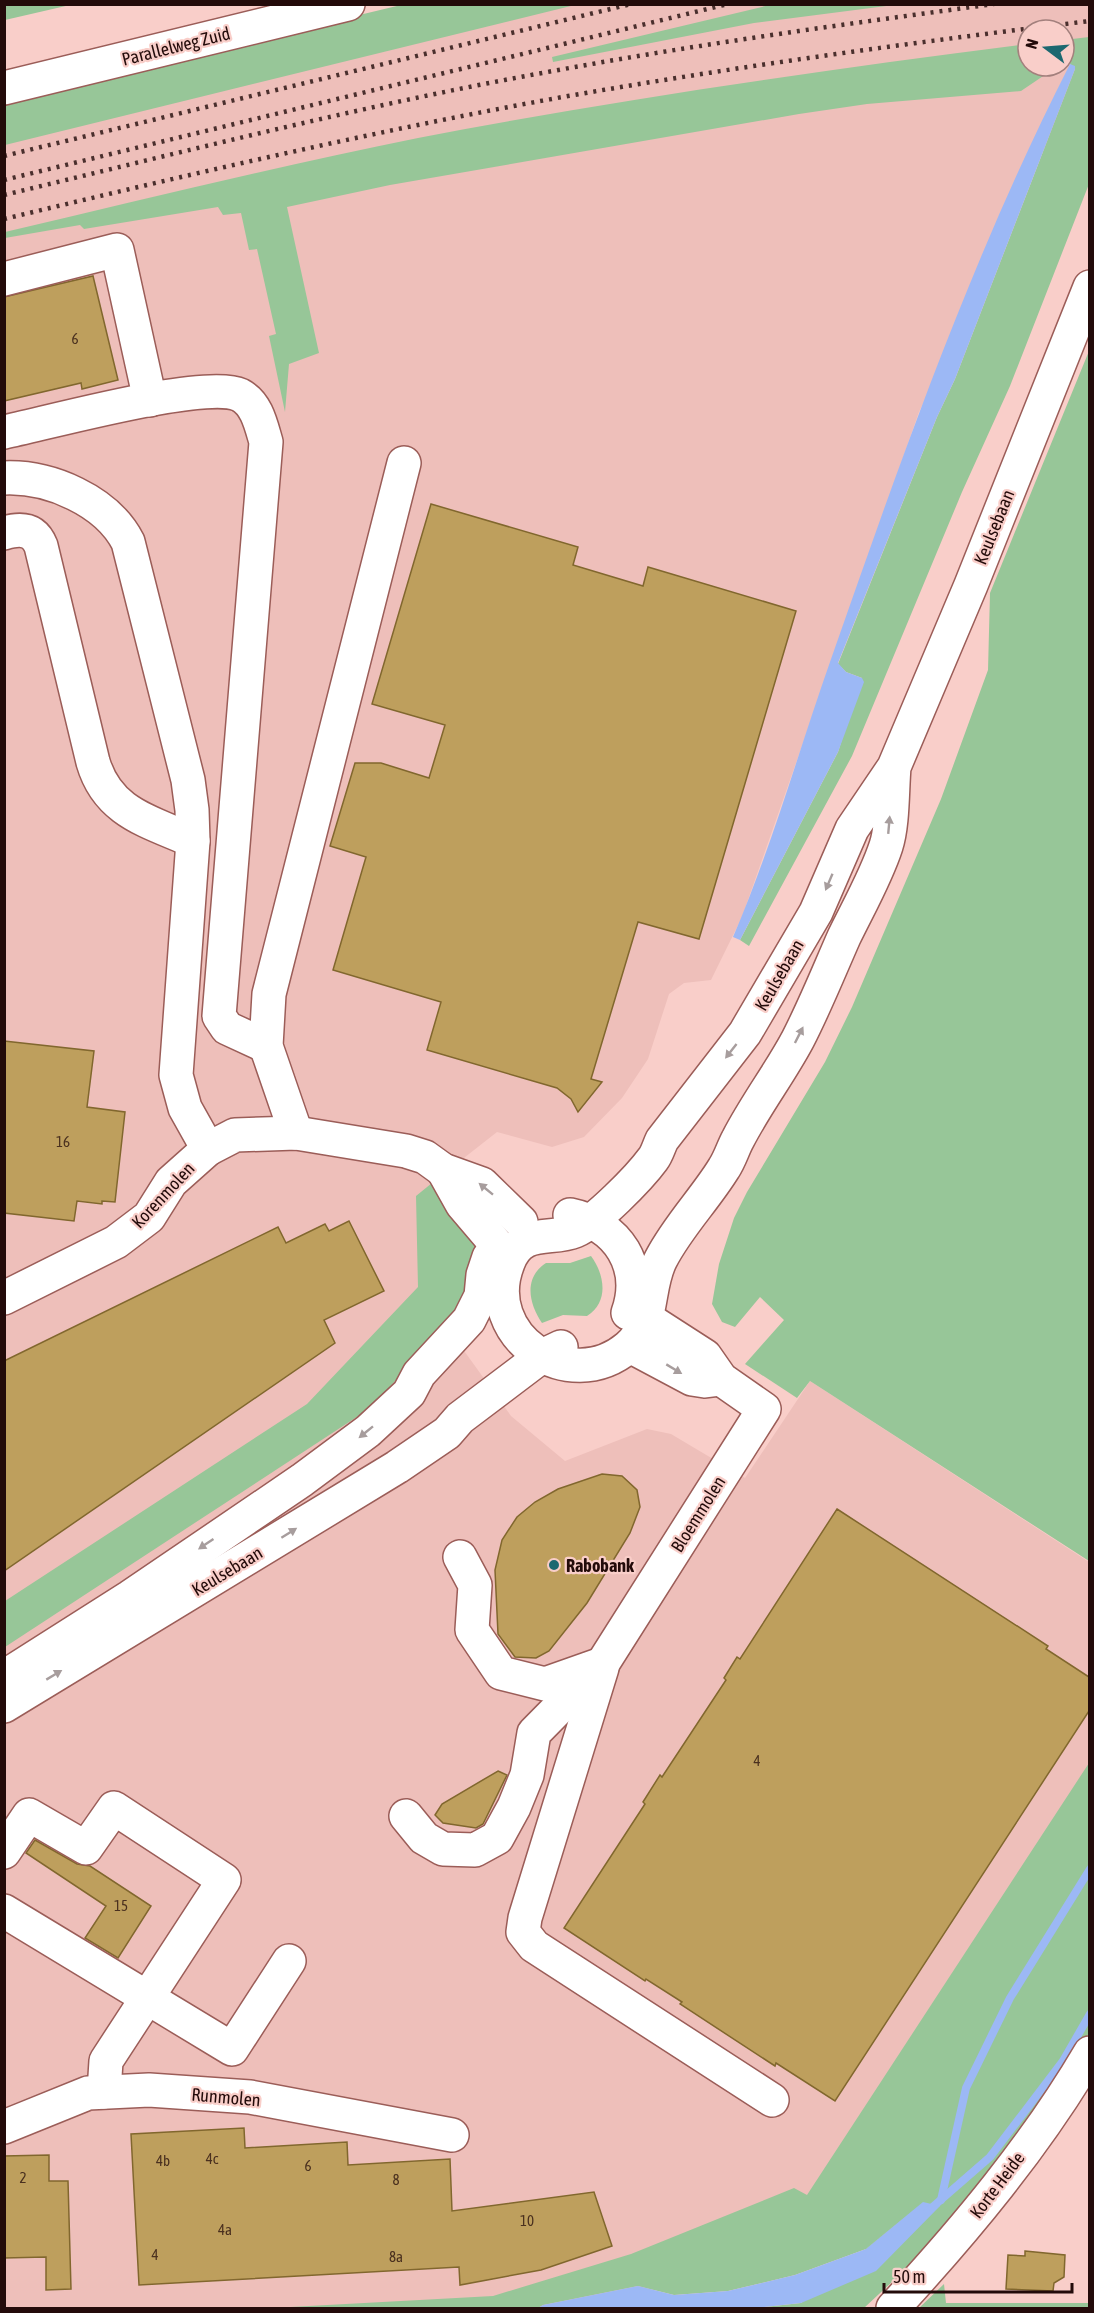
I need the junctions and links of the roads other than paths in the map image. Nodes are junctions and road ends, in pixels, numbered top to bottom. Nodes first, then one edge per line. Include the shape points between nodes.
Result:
1 (348, 4) edge
2 (4, 88) edge
3 (4, 279) edge
4 (1089, 286) edge
5 (150, 400) junction
6 (4, 432) edge
7 (404, 463) dead end
8 (4, 478) edge
9 (43, 482) junction
10 (4, 491) edge
11 (4, 533) edge
12 (894, 767) junction
13 (193, 841) junction
14 (266, 1046) junction
15 (296, 1134) junction
16 (208, 1149) junction
17 (442, 1170) junction
18 (582, 1218) junction
19 (520, 1222) junction
20 (502, 1252) junction
21 (644, 1273) junction
22 (4, 1298) edge
23 (492, 1300) junction
24 (638, 1312) junction
25 (630, 1346) junction
26 (552, 1360) junction
27 (721, 1378) junction
28 (460, 1557) dead end
29 (603, 1663) junction
30 (4, 1677) edge
31 (4, 1706) edge
32 (406, 1816) dead end
33 (4, 1852) edge
34 (4, 1911) edge
35 (290, 1961) dead end
36 (147, 1997) junction
37 (1089, 2053) edge
38 (104, 2092) junction
39 (772, 2100) dead end
40 (4, 2127) edge
41 (452, 2135) dead end
42 (893, 2308) edge

1 - 2 main road, Parallelweg Zuid
3 - 5 main road via 117,250
4 - 12 main road, Keulsebaan
5 - 6 main road
5 - 14 main road via 203,390 240,395 256,410 266,442 219,1016 227,1028
7 - 14 main road via 274,972
8 - 9 main road
9 - 10 main road
9 - 13 main road via 106,514 129,542 188,780
11 - 13 main road via 29,531 41,546 93,762 104,791 127,811
12 -> 18 main road, Keulsebaan via 852,829 816,912 745,1033 662,1140 643,1148
21 -> 12 main road, Keulsebaan via 660,1259 726,1166 737,1140 797,1039 887,844
13 - 16 main road via 176,1075 185,1108
14 - 15 main road
15 - 16 main road, Korenmolen via 235,1135
15 - 17 main road, Korenmolen via 406,1151 425,1157
16 - 22 main road, Korenmolen via 171,1182 148,1217 116,1242
19 -> 17 main road, Korenmolen via 482,1185
17 - 20 main road, Korenmolen via 462,1204
18 - 19 main road via 541,1214
18 - 20 main road via 569,1232 532,1238
18 - 21 main road via 600,1226
19 - 20 main road via 505,1233
20 - 23 main road via 502,1288
21 - 24 main road, Keulsebaan
23 - 26 main road via 519,1338
23 -> 30 main road, Keulsebaan via 478,1337 431,1383 409,1393 368,1431 302,1480
24 - 25 main road via 639,1335
24 - 26 main road, Keulsebaan via 600,1343 589,1348 564,1346
24 - 27 main road, Bloemmolen via 705,1356
25 - 26 main road via 600,1362 582,1365
25 -> 27 main road via 692,1379
31 -> 26 main road, Keulsebaan via 447,1433 468,1430 548,1371
27 - 29 main road, Bloemmolen via 764,1409
28 - 29 main road via 475,1585 472,1630 501,1673 545,1684
29 - 32 main road via 534,1733 527,1775 497,1838 475,1850 444,1849 424,1838
29 - 39 main road via 523,1932 534,1946
33 - 36 main road via 29,1815 86,1848 114,1808 224,1880
34 - 36 main road
35 - 36 main road via 232,2049
36 - 38 main road via 106,2061
37 - 42 main road, Korte Heide via 1037,2133 971,2220
38 - 40 main road, Runmolen via 88,2093
38 - 41 main road, Runmolen via 149,2090 250,2097

